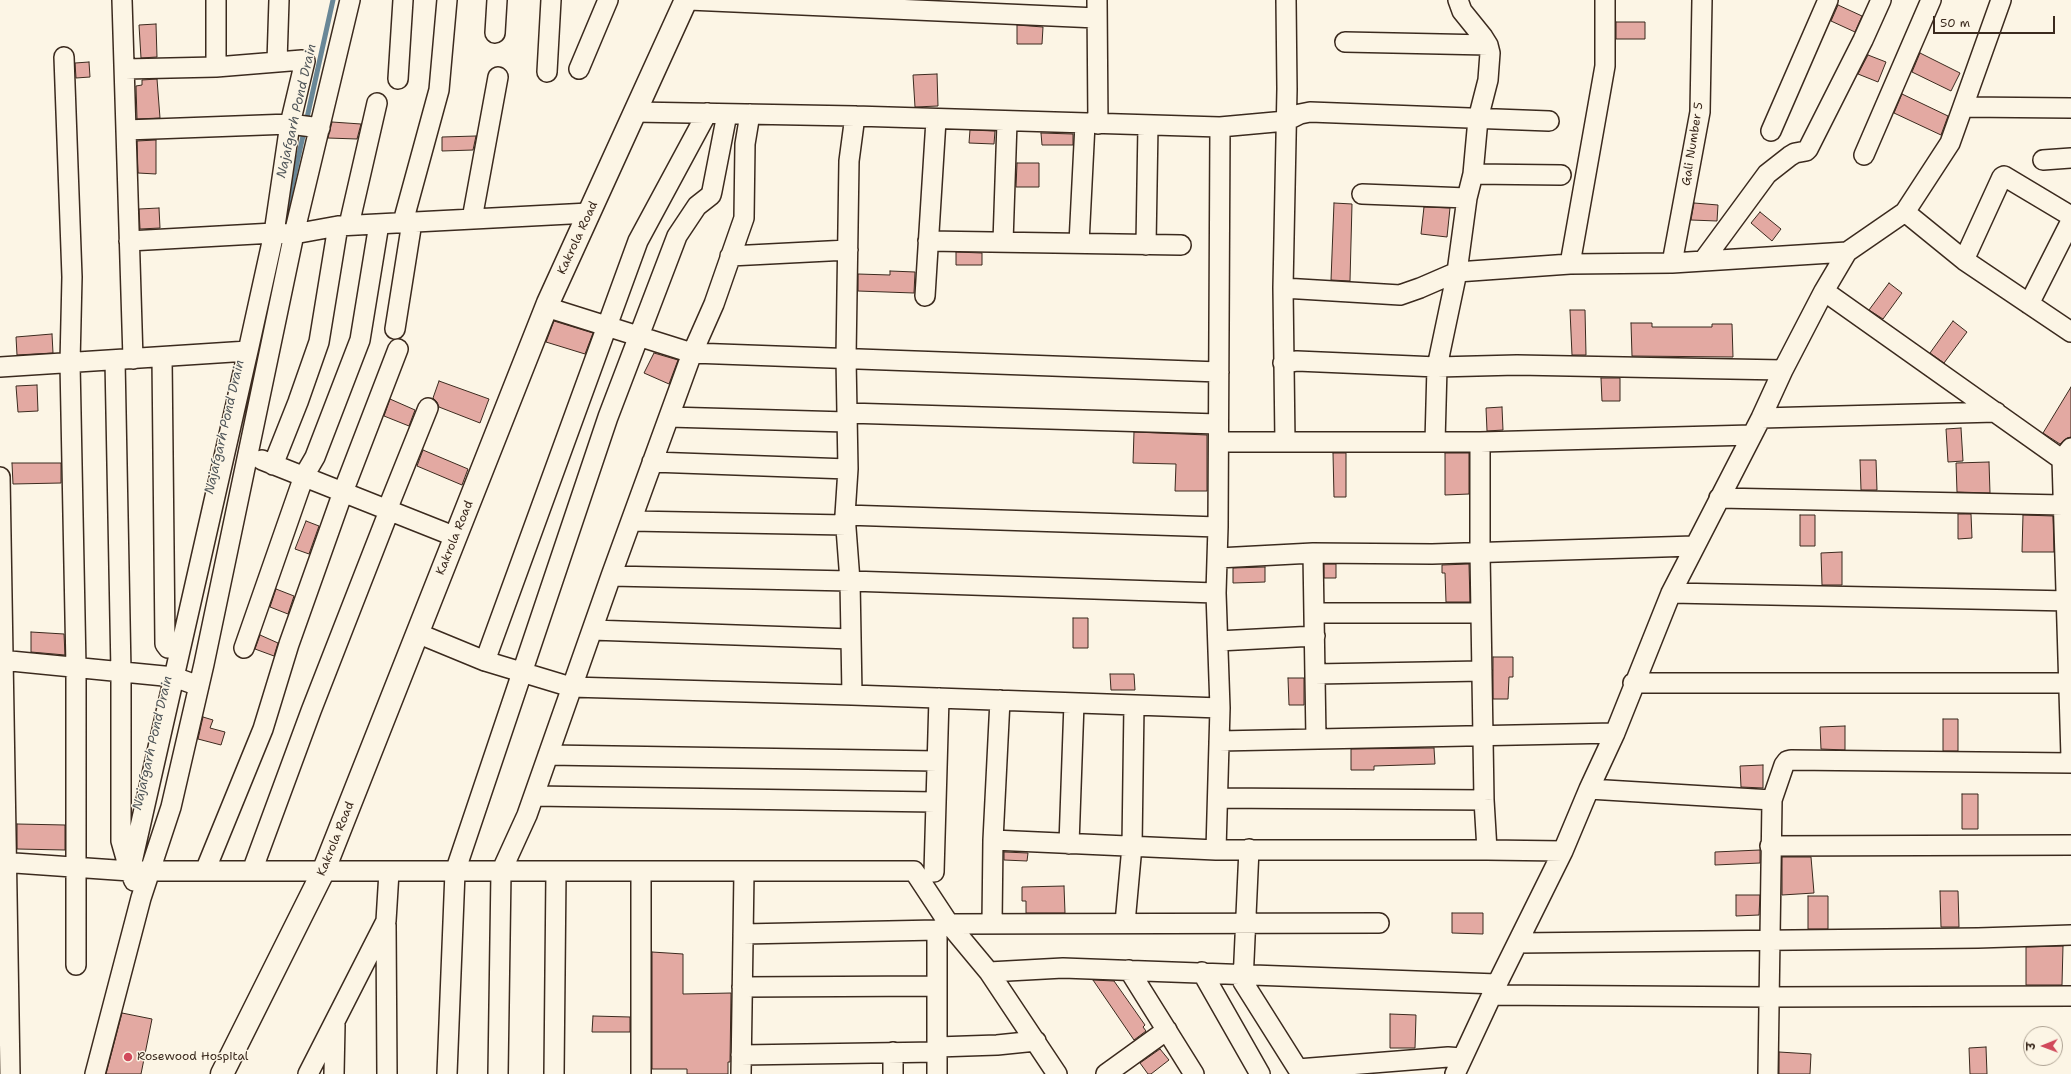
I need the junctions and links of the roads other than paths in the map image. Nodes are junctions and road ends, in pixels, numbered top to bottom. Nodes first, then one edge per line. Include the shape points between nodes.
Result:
1 (122, 0) edge
2 (216, 0) edge
3 (280, 0) edge
4 (350, 0) edge
5 (403, 0) edge
6 (447, 0) edge
7 (497, 0) edge
8 (551, 0) edge
9 (608, 0) edge
10 (686, 0) edge
11 (689, 0) edge
12 (1286, 0) edge
13 (1458, 0) edge
14 (1605, 0) edge
15 (1702, 0) edge
16 (1828, 0) edge
17 (1881, 0) edge
18 (1931, 0) edge
19 (2001, 0) edge
20 (925, 5) edge
21 (1005, 7) edge
22 (1097, 9) edge
23 (495, 33) dead end
24 (1345, 42) dead end
25 (1488, 45) junction
26 (64, 57) dead end
27 (277, 62) junction
28 (216, 67) junction
29 (125, 69) junction
30 (579, 69) dead end
31 (547, 72) dead end
32 (498, 77) dead end
33 (398, 79) dead end
34 (377, 103) dead end
35 (1964, 107) junction
36 (2071, 108) edge
37 (635, 112) junction
38 (707, 113) junction
39 (728, 114) junction
40 (750, 114) junction
41 (855, 116) junction
42 (1478, 119) junction
43 (936, 120) junction
44 (1286, 121) junction
45 (1549, 121) dead end
46 (1007, 122) junction
47 (1092, 124) junction
48 (1148, 125) junction
49 (305, 126) junction
50 (1220, 127) junction
51 (126, 130) junction
52 (1771, 131) dead end
53 (1864, 155) dead end
54 (2071, 158) edge
55 (2043, 160) dead end
56 (1473, 174) junction
57 (1561, 175) dead end
58 (1362, 194) dead end
59 (1467, 198) junction
60 (1905, 212) junction
61 (589, 213) junction
62 (2071, 216) edge
63 (472, 219) junction
64 (2071, 220) edge
65 (407, 222) junction
66 (379, 224) junction
67 (343, 226) junction
68 (283, 233) junction
69 (129, 241) junction
70 (928, 241) junction
71 (1003, 242) junction
72 (1079, 243) junction
73 (1146, 244) junction
74 (1181, 245) dead end
75 (848, 250) junction
76 (1847, 252) junction
77 (730, 256) junction
78 (1964, 260) junction
79 (1703, 261) junction
80 (1672, 263) junction
81 (1570, 264) junction
82 (1457, 272) junction
83 (1283, 288) junction
84 (1824, 291) junction
85 (924, 296) dead end
86 (2029, 304) junction
87 (546, 307) junction
88 (608, 326) junction
89 (395, 328) dead end
90 (2071, 332) edge
91 (639, 336) junction
92 (398, 349) dead end
93 (248, 351) junction
94 (692, 353) junction
95 (162, 357) junction
96 (846, 358) junction
97 (124, 359) junction
98 (70, 363) junction
99 (1283, 363) junction
100 (0, 367) edge
101 (1436, 367) junction
102 (1783, 370) junction
103 (1219, 372) junction
104 (428, 408) dead end
105 (1996, 412) junction
106 (669, 417) junction
107 (847, 417) junction
108 (1761, 418) junction
109 (1218, 433) junction
110 (1752, 435) junction
111 (1284, 442) junction
112 (1435, 442) junction
113 (1480, 442) junction
114 (236, 450) junction
115 (2068, 458) edge
116 (652, 462) junction
117 (273, 465) junction
118 (848, 469) junction
119 (0, 476) edge
120 (304, 476) junction
121 (342, 492) junction
122 (1719, 498) junction
123 (2063, 505) junction
124 (388, 510) junction
125 (846, 520) junction
126 (631, 521) junction
127 (1218, 527) junction
128 (456, 537) junction
129 (1694, 546) junction
130 (1313, 553) junction
131 (1480, 553) junction
132 (1218, 558) junction
133 (611, 576) junction
134 (850, 581) junction
135 (1216, 593) junction
136 (1671, 593) junction
137 (2068, 601) edge
138 (1314, 613) junction
139 (1481, 613) junction
140 (592, 630) junction
141 (418, 633) junction
142 (1315, 636) junction
143 (851, 639) junction
144 (1218, 641) junction
145 (180, 647) junction
146 (244, 648) dead end
147 (1, 660) edge
148 (485, 661) junction
149 (76, 667) junction
150 (1482, 671) junction
151 (121, 672) junction
152 (524, 673) junction
153 (1315, 674) junction
154 (185, 681) junction
155 (1634, 683) junction
156 (571, 687) junction
157 (2069, 688) edge
158 (852, 695) junction
159 (939, 698) junction
160 (1000, 700) junction
161 (1074, 703) junction
162 (1134, 705) junction
163 (1220, 708) junction
164 (1615, 733) junction
165 (1483, 735) junction
166 (1316, 739) junction
167 (1219, 741) junction
168 (548, 755) junction
169 (2071, 757) edge
170 (937, 760) junction
171 (2071, 763) edge
172 (1589, 788) junction
173 (534, 796) junction
174 (1218, 798) junction
175 (1484, 800) junction
176 (1772, 800) junction
177 (936, 802) junction
178 (994, 840) junction
179 (1069, 844) junction
180 (2071, 845) edge
181 (1132, 846) junction
182 (1770, 846) junction
183 (1249, 849) junction
184 (1216, 850) junction
185 (1487, 850) junction
186 (1563, 852) junction
187 (3, 862) edge
188 (77, 867) junction
189 (130, 870) junction
190 (150, 871) junction
191 (205, 871) junction
192 (252, 871) junction
193 (324, 872) junction
194 (389, 872) junction
195 (455, 872) junction
196 (501, 872) junction
197 (556, 872) junction
198 (642, 872) junction
199 (744, 872) junction
200 (934, 872) dead end
201 (141, 898) junction
202 (386, 921) junction
203 (992, 923) junction
204 (1125, 923) junction
205 (1245, 923) junction
206 (1379, 923) dead end
207 (943, 927) junction
208 (743, 934) junction
209 (2071, 935) edge
210 (1770, 940) junction
211 (1518, 943) junction
212 (76, 965) dead end
213 (1129, 970) junction
214 (989, 972) junction
215 (1202, 972) junction
216 (1243, 973) junction
217 (937, 986) junction
218 (742, 987) junction
219 (1495, 989) junction
220 (2071, 996) edge
221 (1769, 997) junction
222 (335, 1021) junction
223 (1167, 1030) junction
224 (1036, 1041) junction
225 (937, 1049) junction
226 (893, 1052) junction
227 (741, 1055) junction
228 (1459, 1066) edge
229 (1300, 1072) edge
230 (10, 1074) edge
231 (95, 1074) edge
232 (222, 1074) edge
233 (308, 1074) edge
234 (334, 1074) edge
235 (387, 1074) edge
236 (447, 1074) edge
237 (498, 1074) edge
238 (554, 1074) edge
239 (641, 1074) edge
240 (741, 1074) edge
241 (893, 1074) edge
242 (936, 1074) edge
243 (1057, 1074) edge
244 (1106, 1074) edge
245 (1194, 1074) edge
246 (1260, 1074) edge
247 (1768, 1074) edge

1 - 29 street
2 - 28 street
3 - 27 street
4 - 49 street
5 - 33 street
6 - 65 street via 439,90
7 - 23 street
8 - 31 street
9 - 30 street
10 - 37 street, Kakrola Road
11 - 20 street
12 - 44 street
13 - 25 street via 1462,11
14 - 81 street via 1605,66
15 - 80 street, Gali Number 5 via 1700,112
16 - 52 street
17 - 79 street via 1806,151 1795,153 1767,174
18 - 53 street
19 - 35 street
20 - 21 street
21 - 22 street
22 - 47 street
24 - 25 street
25 - 42 street via 1488,80
26 - 98 street via 72,277
27 - 28 street
27 - 49 street via 302,60 305,63
28 - 29 street
29 - 51 street
32 - 63 street
34 - 67 street
35 - 36 street
35 - 60 street via 1950,143
37 - 38 street
37 - 61 street, Kakrola Road
38 - 39 street
38 - 88 street via 638,241
39 - 40 street
39 - 91 street via 711,195 697,206 677,236
40 - 41 street
40 - 77 street via 745,144 744,218
41 - 43 street
41 - 75 street via 849,161
42 - 44 street via 1310,112
42 - 45 street
42 - 56 street
43 - 46 street
43 - 70 street
44 - 50 street
44 - 83 street
46 - 47 street
46 - 71 street
47 - 48 street
47 - 72 street
48 - 50 street
48 - 73 street
49 - 51 street
49 - 68 street
49 - 68 street
50 - 103 street
51 - 69 street
54 - 55 street
56 - 57 street
56 - 59 street
58 - 59 street
59 - 82 street
60 - 76 street
60 - 78 street
61 - 63 street
61 - 87 street, Kakrola Road
62 - 78 street via 2004,176
63 - 65 street
64 - 86 street
65 - 66 street
65 - 89 street
66 - 67 street
66 - 120 street via 360,340 315,457
67 - 68 street
67 - 117 street via 319,342
68 - 69 street
68 - 93 street
68 - 114 street
69 - 97 street
70 - 71 street
70 - 85 street
71 - 72 street
72 - 73 street
73 - 74 street
75 - 77 street
75 - 96 street
76 - 79 street
76 - 84 street
77 - 94 street via 714,304
78 - 86 street
79 - 80 street
80 - 81 street
81 - 82 street
82 - 83 street via 1400,295
82 - 101 street
83 - 99 street
84 - 102 street
84 - 105 street
86 - 90 street
87 - 88 street
87 - 128 street, Kakrola Road
88 - 91 street
88 - 148 street
91 - 94 street
91 - 152 street via 608,417
92 - 121 street
93 - 95 street
93 - 114 street
94 - 96 street
94 - 106 street
95 - 97 street
95 - 145 street via 165,644 168,648
96 - 103 street
96 - 107 street
97 - 98 street
97 - 151 street
98 - 100 street
98 - 149 street
99 - 101 street via 1297,361
99 - 111 street
101 - 102 street via 1541,365
101 - 112 street
102 - 108 street
103 - 109 street
104 - 124 street
105 - 108 street
105 - 115 street
106 - 107 street
106 - 116 street
107 - 109 street
107 - 118 street
108 - 110 street
109 - 111 street
109 - 127 street
110 - 113 street
110 - 122 street
111 - 112 street
112 - 113 street
113 - 131 street
114 - 117 street
114 - 145 street
114 - 154 street
115 - 123 street
116 - 118 street
116 - 126 street
117 - 120 street
118 - 125 street
119 - 147 street
120 - 121 street
120 - 146 street
121 - 124 street
121 - 191 street via 289,644 263,729
122 - 123 street
122 - 129 street
123 - 137 street
124 - 128 street
124 - 192 street
125 - 126 street
125 - 127 street
125 - 134 street
126 - 133 street
127 - 132 street
128 - 141 street, Kakrola Road
129 - 131 street
129 - 136 street
130 - 131 street
130 - 132 street
130 - 138 street
131 - 139 street
132 - 135 street
133 - 134 street
133 - 140 street
134 - 135 street
134 - 143 street
135 - 144 street
136 - 137 street
136 - 155 street
137 - 157 street
138 - 139 street
138 - 142 street
139 - 150 street
140 - 143 street
140 - 156 street
141 - 148 street
141 - 193 street, Kakrola Road
142 - 144 street
142 - 153 street
143 - 158 street
144 - 163 street
145 - 154 street
147 - 149 street
147 - 187 street
148 - 152 street
149 - 151 street
149 - 188 street
150 - 153 street
150 - 165 street
151 - 154 street
151 - 189 street via 121,841
152 - 156 street
152 - 195 street
153 - 166 street
154 - 189 street
154 - 190 street via 171,807
155 - 157 street
155 - 164 street
156 - 158 street
156 - 168 street
157 - 169 street
158 - 159 street
159 - 160 street
159 - 170 street
160 - 161 street
160 - 178 street
161 - 162 street
161 - 179 street
162 - 163 street
162 - 181 street
163 - 167 street
164 - 165 street
164 - 172 street
165 - 166 street
165 - 175 street
166 - 167 street
167 - 174 street
168 - 170 street
168 - 173 street
170 - 177 street
171 - 176 street via 1791,760 1784,765
172 - 176 street
172 - 186 street
173 - 177 street
173 - 196 street
174 - 175 street
174 - 184 street
175 - 185 street
176 - 182 street
177 - 200 street
178 - 179 street
178 - 203 street
179 - 181 street
180 - 182 street
181 - 184 street
181 - 204 street
182 - 210 street
183 - 184 street
183 - 185 street
183 - 205 street
185 - 186 street
186 - 211 street
187 - 188 street
187 - 230 street
188 - 189 street
188 - 212 street
189 - 190 street
189 - 201 street
190 - 191 street
190 - 201 street
191 - 192 street
192 - 193 street
193 - 194 street
193 - 232 street, Kakrola Road
194 - 195 street
194 - 202 street
195 - 196 street
195 - 236 street
196 - 197 street
196 - 237 street
197 - 198 street
197 - 238 street
198 - 199 street
198 - 239 street
199 - 207 street via 914,871
199 - 208 street
201 - 231 street
202 - 222 street
202 - 235 street
203 - 204 street
203 - 207 street
204 - 205 street
205 - 206 street
205 - 216 street
207 - 208 street
207 - 214 street
207 - 217 street
208 - 218 street
209 - 210 street
210 - 211 street
210 - 221 street
211 - 219 street
213 - 214 street via 1062,968
213 - 215 street
213 - 223 street
214 - 224 street
215 - 216 street
215 - 246 street
216 - 219 street
216 - 229 street via 1245,985
217 - 218 street
217 - 225 street
218 - 227 street
219 - 221 street
219 - 228 street
220 - 221 street
221 - 247 street
222 - 233 street
222 - 234 street
223 - 244 street
223 - 245 street
224 - 225 street
224 - 243 street
225 - 226 street
225 - 242 street
226 - 227 street
226 - 241 street
227 - 240 street
228 - 229 street via 1448,1057

